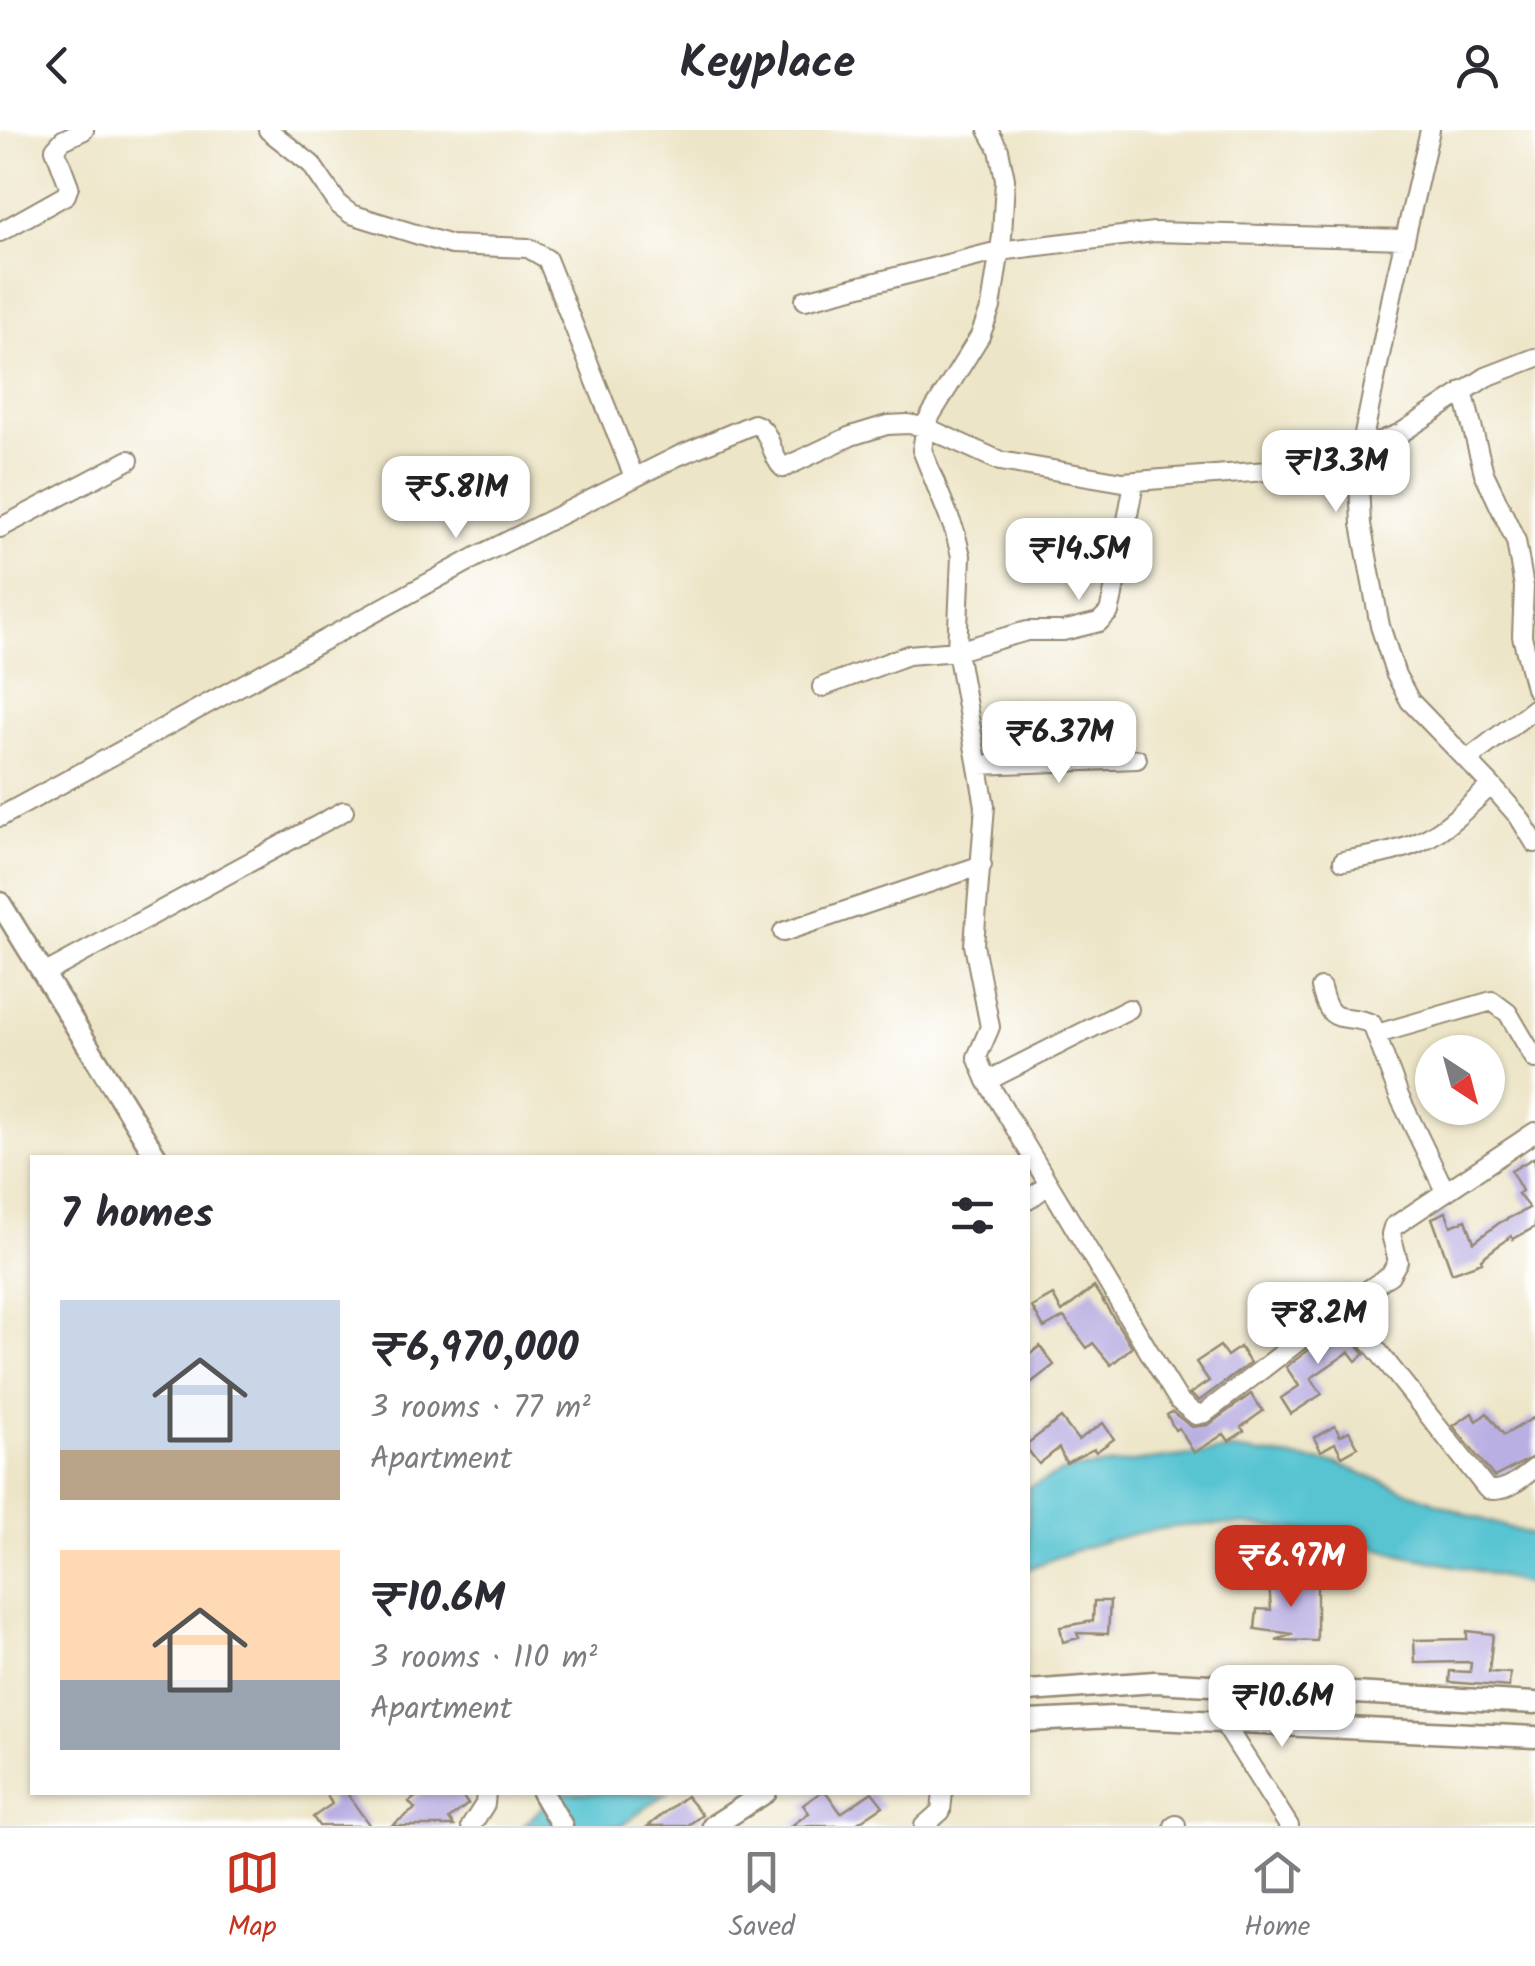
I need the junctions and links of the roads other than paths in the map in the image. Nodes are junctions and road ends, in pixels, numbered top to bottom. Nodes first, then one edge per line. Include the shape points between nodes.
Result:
1 (84, 130) edge
2 (268, 130) edge
3 (988, 130) edge
4 (1430, 130) edge
5 (0, 232) edge
6 (1405, 239) junction
7 (999, 251) junction
8 (805, 300) dead end
9 (1535, 358) edge
10 (1463, 391) junction
11 (925, 427) junction
12 (1361, 456) junction
13 (129, 460) dead end
14 (634, 478) junction
15 (1134, 483) junction
16 (0, 528) edge
17 (1529, 585) edge
18 (957, 651) junction
19 (822, 687) dead end
20 (1535, 688) edge
21 (1535, 708) edge
22 (1136, 759) dead end
23 (1466, 760) junction
24 (979, 766) junction
25 (1491, 786) junction
26 (344, 811) dead end
27 (0, 817) edge
28 (1535, 843) edge
29 (1343, 861) dead end
30 (982, 864) junction
31 (0, 903) edge
32 (782, 932) dead end
33 (44, 974) junction
34 (1321, 988) dead end
35 (1128, 1009) dead end
36 (1377, 1034) junction
37 (1535, 1058) edge
38 (987, 1082) junction
39 (1535, 1132) edge
40 (155, 1155) edge
41 (1048, 1185) junction
42 (1445, 1190) junction
43 (1030, 1198) edge
44 (1342, 1307) junction
45 (1535, 1468) edge
46 (1030, 1691) edge
47 (1535, 1703) edge
48 (1030, 1721) edge
49 (1222, 1722) junction
50 (1535, 1737) edge
51 (486, 1795) edge
52 (544, 1795) edge
53 (760, 1795) edge
54 (942, 1795) edge
55 (471, 1826) edge
56 (562, 1826) edge
57 (713, 1826) edge
58 (924, 1826) edge
59 (1289, 1826) edge

1 - 5 street via 55,149 66,194
2 - 14 street via 311,164 351,214 452,245 528,248 547,259
3 - 7 street via 1005,178
4 - 6 street
6 - 7 street via 1166,231
6 - 12 street
7 - 8 street
7 - 11 street via 980,336
9 - 10 street
10 - 12 street
10 - 17 street via 1484,473
11 - 14 street via 888,425 783,468 764,430 754,424
11 - 15 street via 1000,460
11 - 18 street via 924,461 961,556
12 - 15 street
12 - 23 street via 1360,524 1388,655 1410,701
13 - 16 street
14 - 27 street via 361,618
15 - 18 street via 1106,617
17 - 20 street via 1522,636
18 - 19 street via 908,655
18 - 24 street
21 - 23 street
22 - 24 street
23 - 25 street
24 - 30 street via 986,819
25 - 28 street
25 - 29 street via 1412,848
26 - 33 street
30 - 32 street
30 - 38 street via 974,945 989,1016 977,1057
31 - 33 street
33 - 40 street
34 - 36 street via 1332,1015 1368,1022
35 - 38 street
36 - 37 street via 1492,1001 1508,1013
36 - 42 street
38 - 41 street
39 - 42 street
41 - 43 street
41 - 44 street via 1191,1412 1205,1414
42 - 44 street via 1393,1227 1396,1268
44 - 45 street via 1487,1489 1506,1488
46 - 47 street via 1154,1682
48 - 49 street
49 - 50 street
49 - 59 street
51 - 55 street
52 - 56 street
53 - 57 street
54 - 58 street via 941,1811

